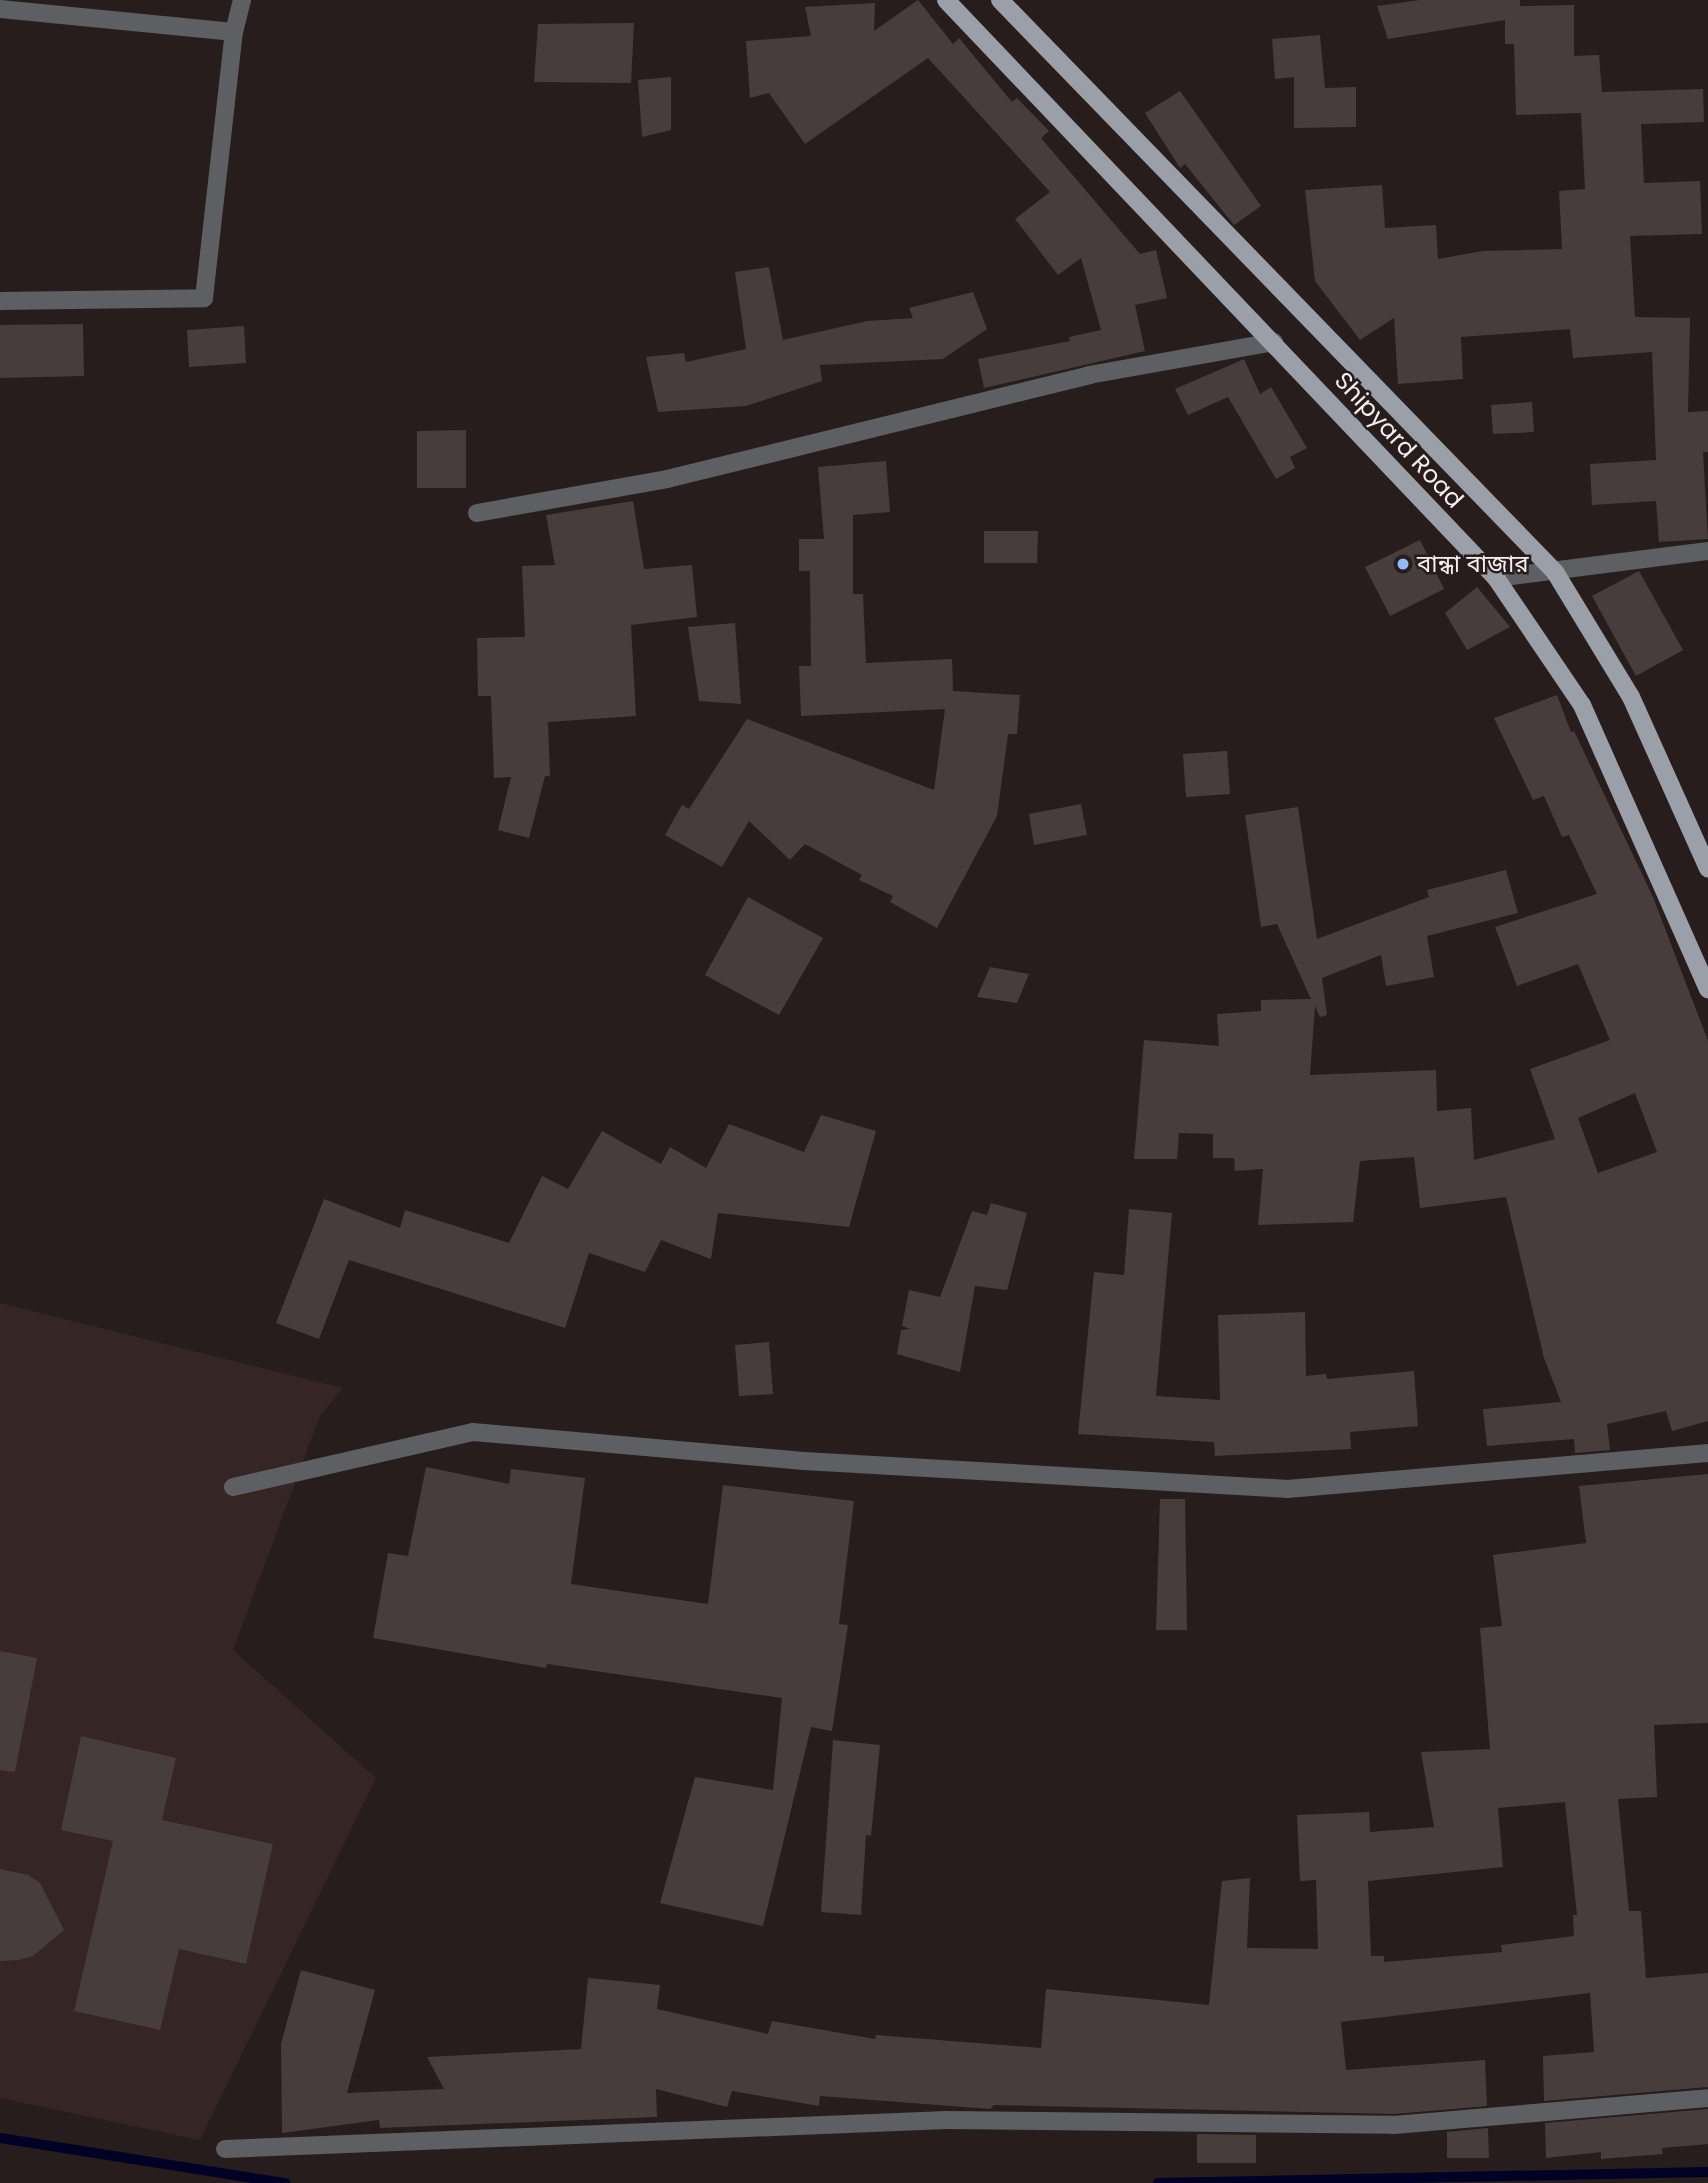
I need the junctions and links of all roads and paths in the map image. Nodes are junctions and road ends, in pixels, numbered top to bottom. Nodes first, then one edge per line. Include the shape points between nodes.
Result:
1 (242, 0) edge
2 (946, 0) edge
3 (1000, 0) edge
4 (0, 9) edge
5 (234, 32) junction
6 (0, 301) edge
7 (1273, 342) junction
8 (477, 513) dead end
9 (1708, 551) edge
10 (1555, 572) junction
11 (1496, 578) junction
12 (1708, 868) edge
13 (1708, 989) edge
14 (1708, 1453) edge
15 (233, 1487) dead end
16 (1708, 2098) edge
17 (225, 2149) dead end

1 - 5 street
2 - 7 main road, Shipyard Road
3 - 10 main road, Shipyard Road
4 - 5 street
5 - 6 street via 204,298
7 - 8 street via 1088,375 667,479
7 - 11 main road, Shipyard Road
9 - 10 street
10 - 11 street
10 - 12 main road, Shipyard Road via 1631,697
11 - 13 main road, Shipyard Road via 1582,705
14 - 15 street via 1287,1489 804,1461 473,1432
16 - 17 street via 1394,2125 946,2120

